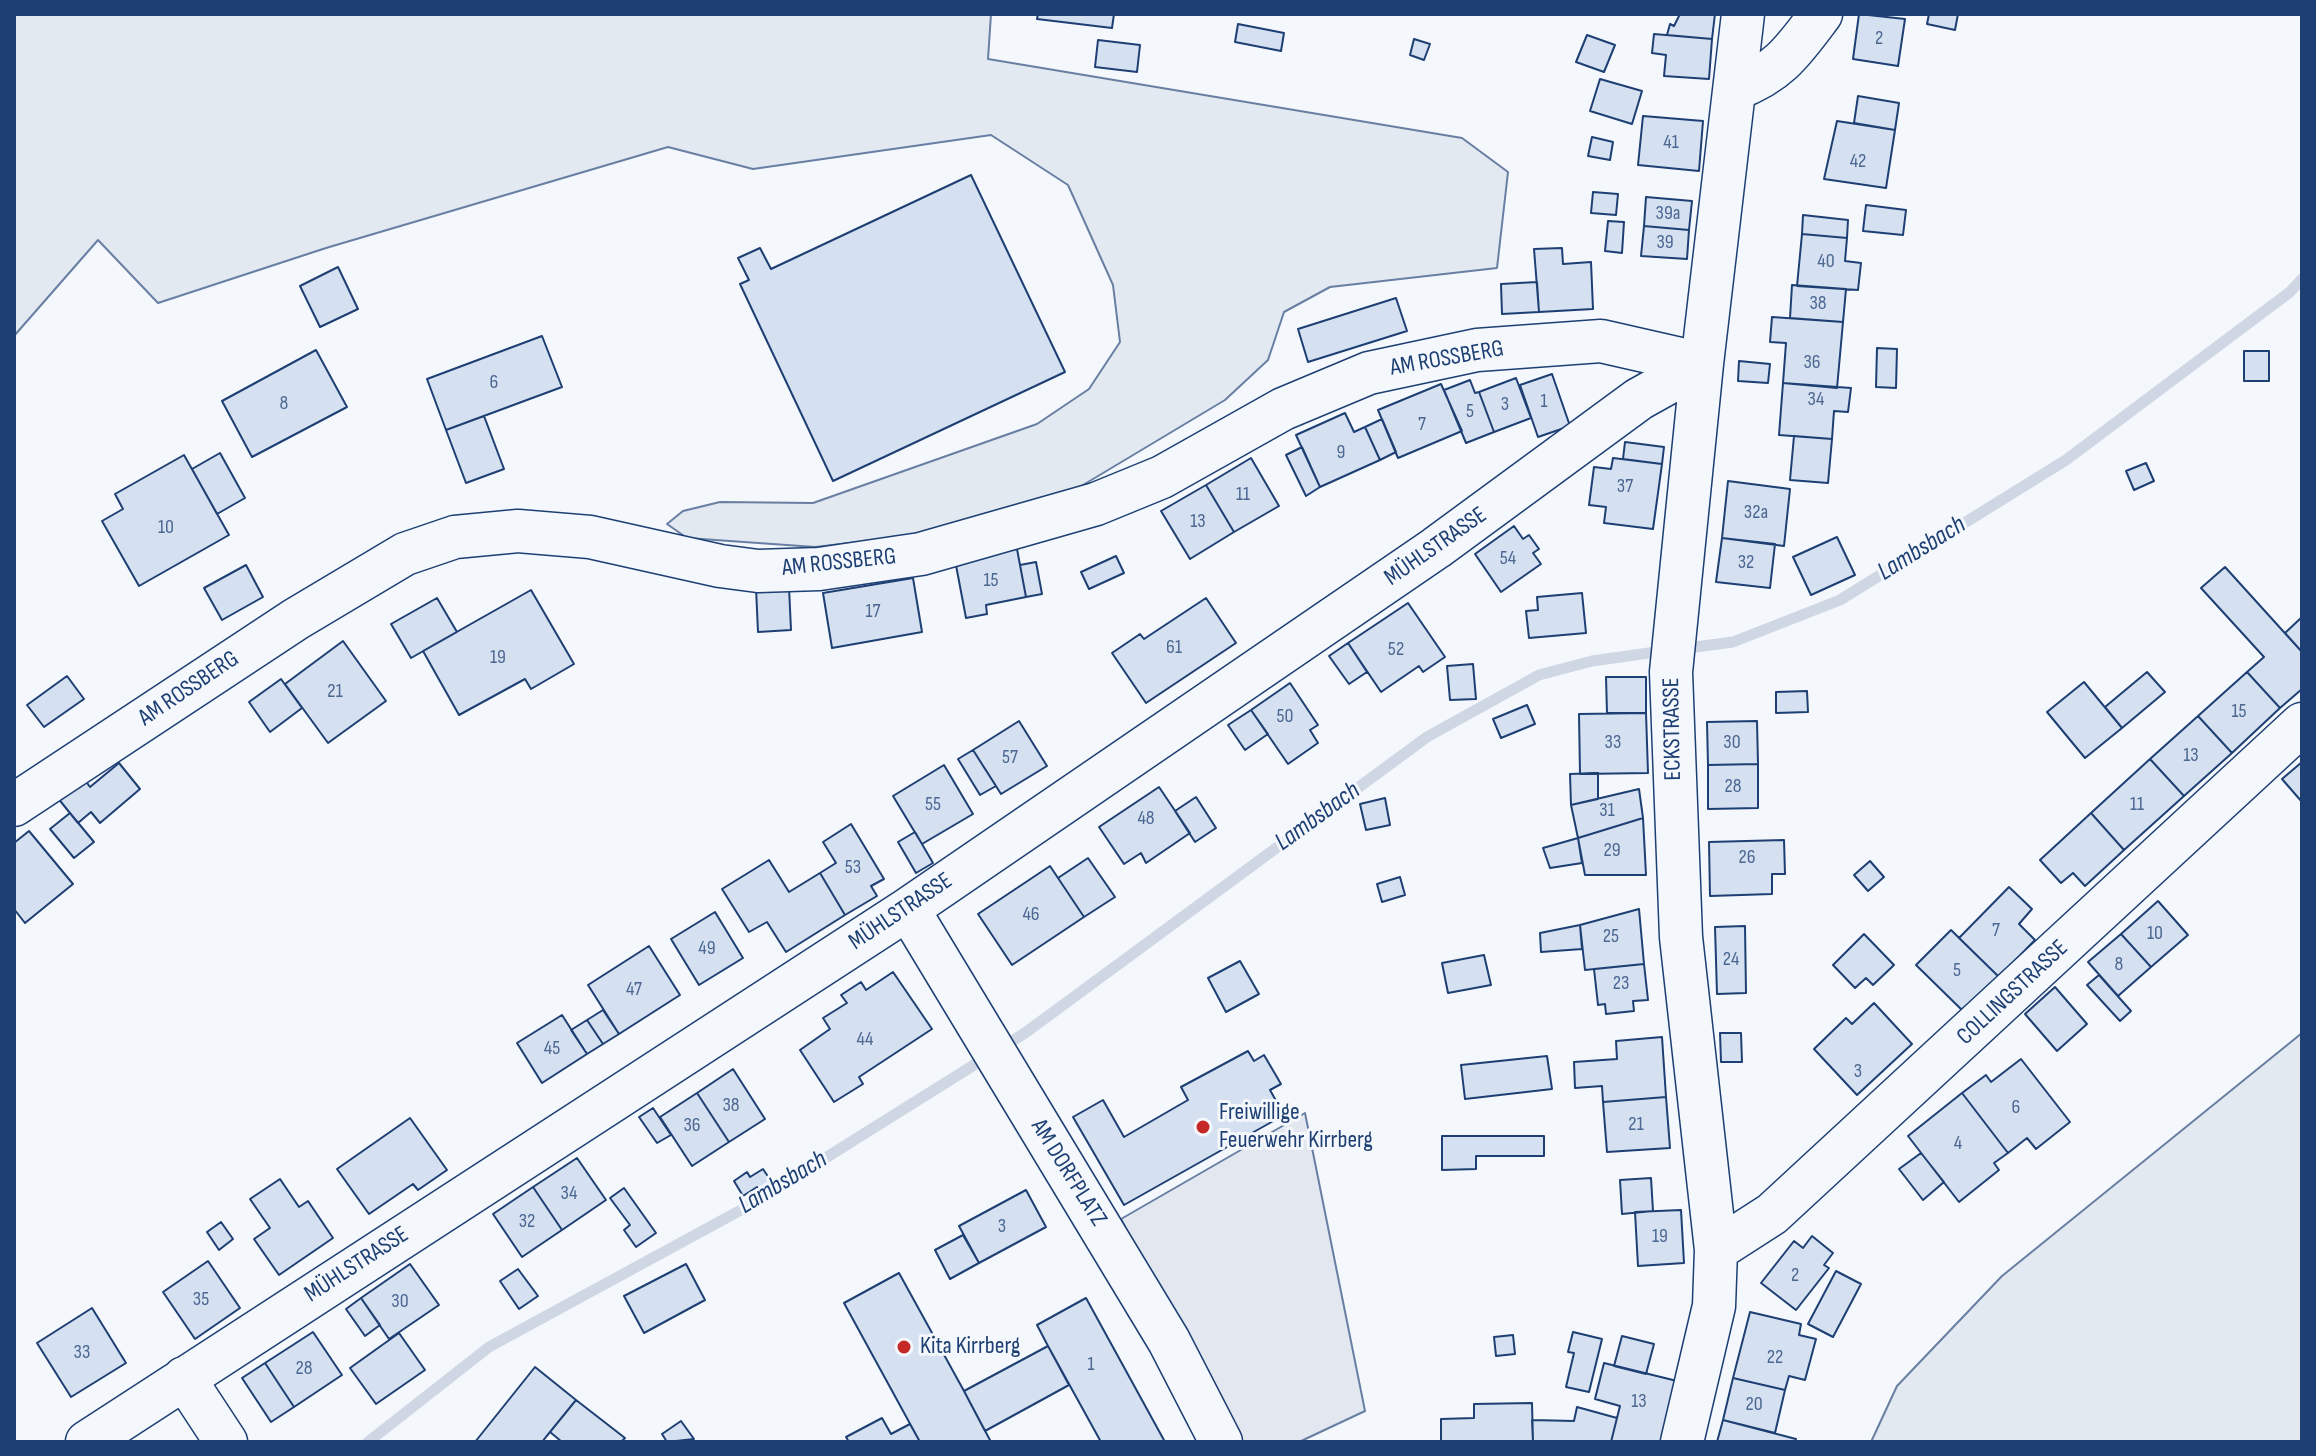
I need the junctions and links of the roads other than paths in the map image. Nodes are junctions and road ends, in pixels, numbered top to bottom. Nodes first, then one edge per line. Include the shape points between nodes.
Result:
1 (1743, 14) edge
2 (1821, 14) edge
3 (1735, 89) junction
4 (1702, 364) junction
5 (2302, 724) edge
6 (14, 805) edge
7 (908, 909) junction
8 (1716, 1250) junction
9 (184, 1378) junction
10 (87, 1442) edge
11 (226, 1442) edge
12 (1221, 1442) edge
13 (1682, 1442) edge

1 - 3 street, ECKSTRASSE
2 - 3 street via 1791,55 1764,78
3 - 4 street, ECKSTRASSE
4 - 6 street, AM ROSSBERG via 1601,341 1477,350 1369,373 1283,409 1162,477 1096,504 921,554 819,569 746,569 547,533 455,537 405,554 296,619
4 - 7 street, MÜHLSTRASSE via 1639,399 1436,548
4 - 8 street, ECKSTRASSE via 1671,672 1681,937
5 - 8 street, COLLINGSTRASSE via 1772,1214
7 - 9 street, MÜHLSTRASSE
7 - 12 street, AM DORFPLATZ via 1162,1329
8 - 13 street, ECKSTRASSE via 1714,1306
9 - 10 street, MÜHLSTRASSE
9 - 11 street

